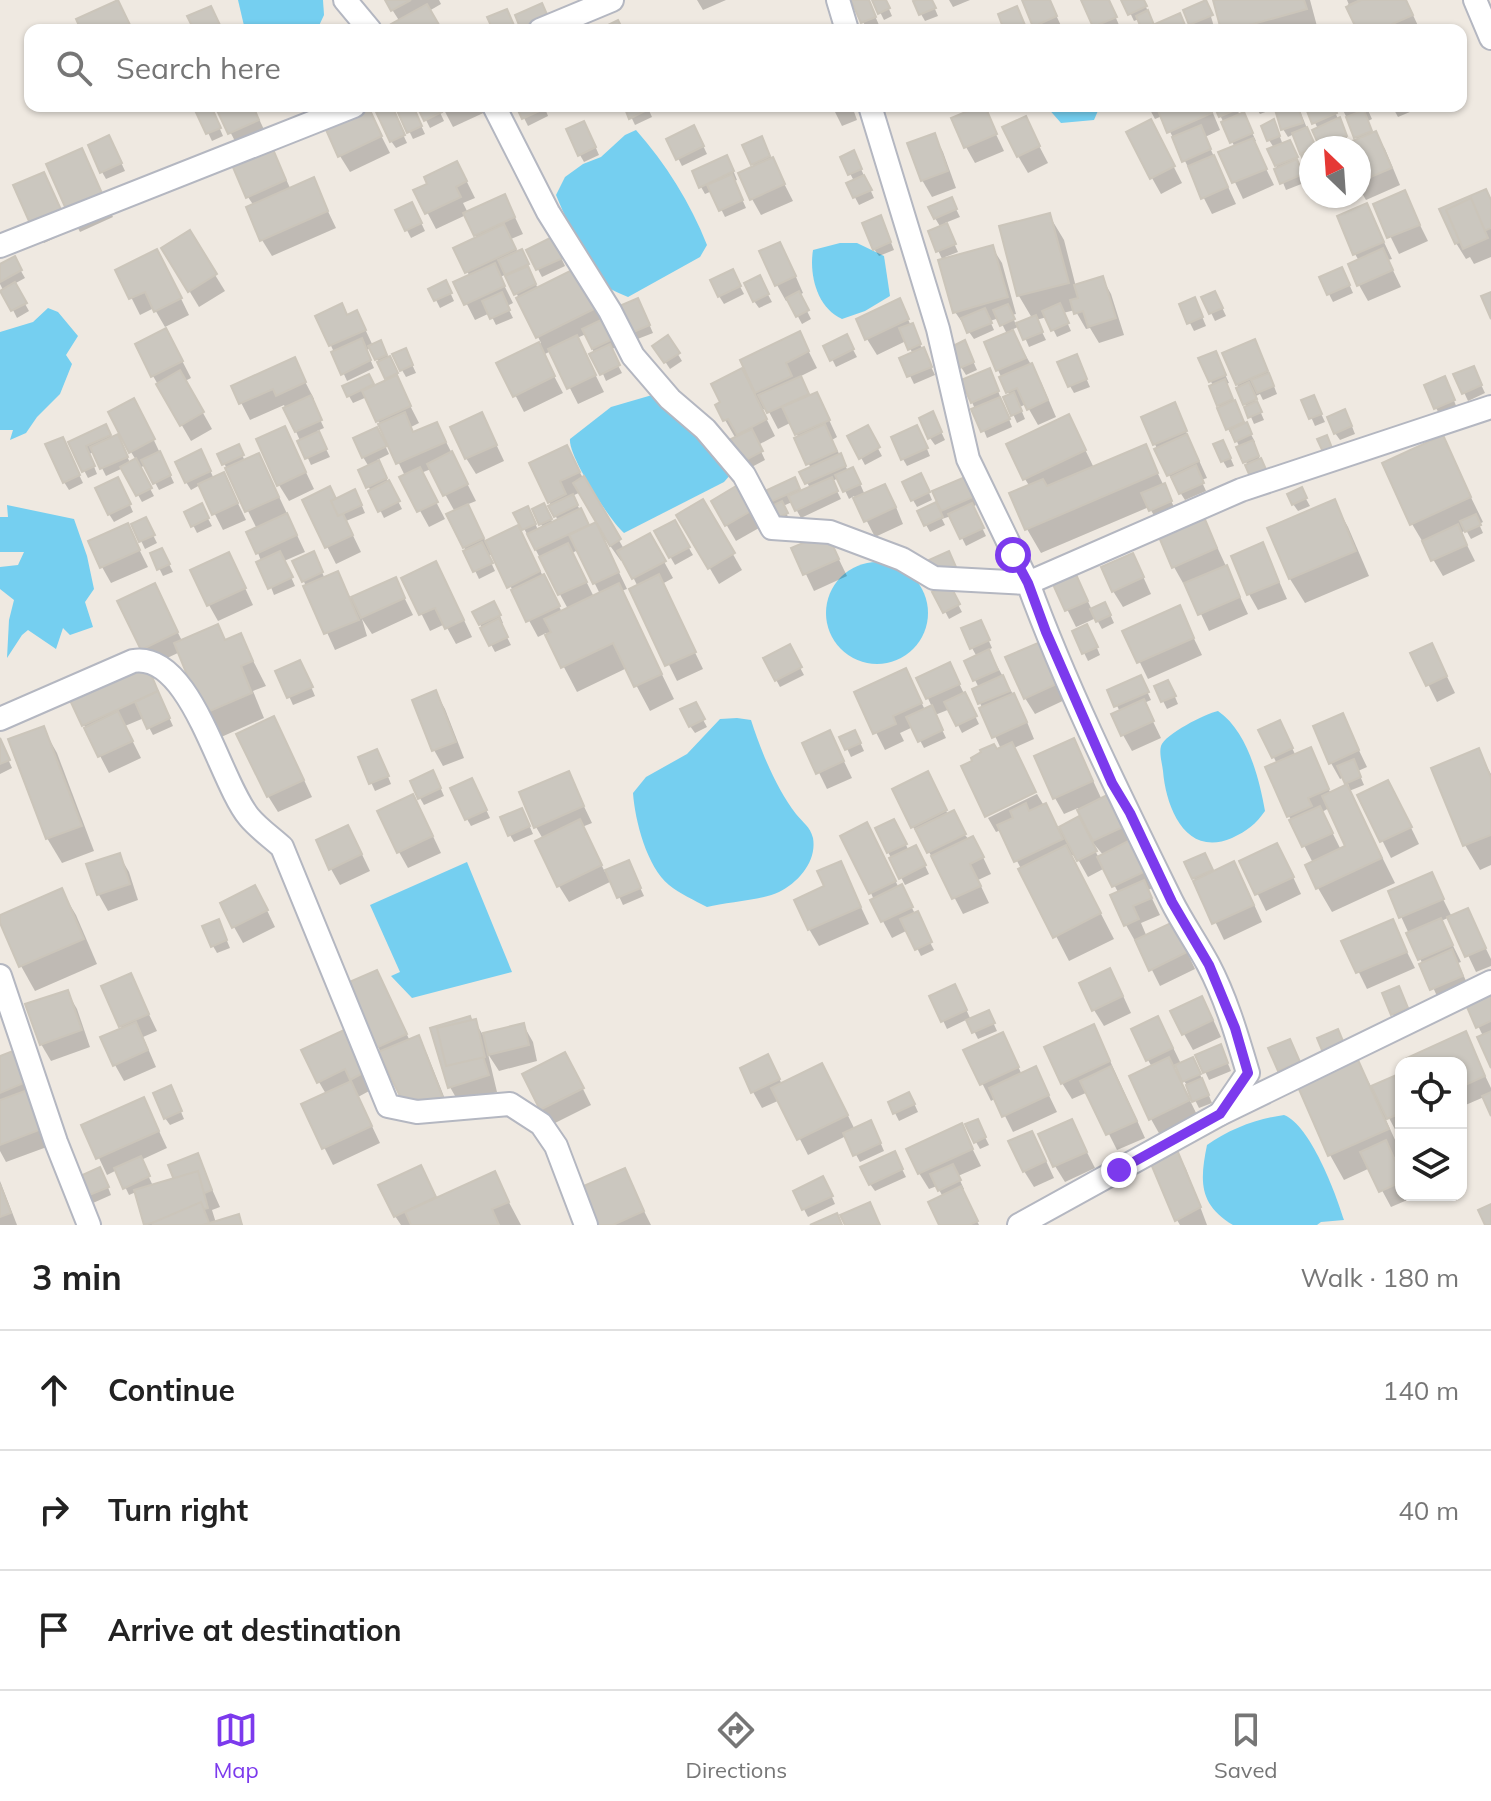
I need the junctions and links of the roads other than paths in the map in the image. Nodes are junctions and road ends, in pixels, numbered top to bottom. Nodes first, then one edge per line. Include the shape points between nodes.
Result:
1 (345, 0) edge
2 (612, 0) edge
3 (838, 0) edge
4 (1475, 0) edge
5 (365, 24) edge
6 (554, 24) edge
7 (845, 24) edge
8 (1491, 38) edge
9 (339, 112) edge
10 (497, 112) edge
11 (872, 112) edge
12 (0, 246) edge
13 (1491, 407) edge
14 (1028, 583) junction
15 (0, 719) edge
16 (0, 976) edge
17 (1491, 982) edge
18 (1220, 1114) junction
19 (89, 1225) edge
20 (586, 1225) edge
21 (1021, 1225) edge

1 - 5 street
2 - 6 street
3 - 7 street
4 - 8 street
9 - 12 street
10 - 14 street via 548,212 633,356 744,475 772,528 830,532 902,559 934,578
11 - 14 street via 938,329 968,459
13 - 14 street via 1241,490
14 - 18 street via 1112,783 1209,965 1235,1028 1248,1073
15 - 20 street via 133,661 156,662 179,681 248,817 282,847 388,1106 417,1112 510,1104 541,1124 556,1146
16 - 19 street
17 - 18 street
18 - 21 street

